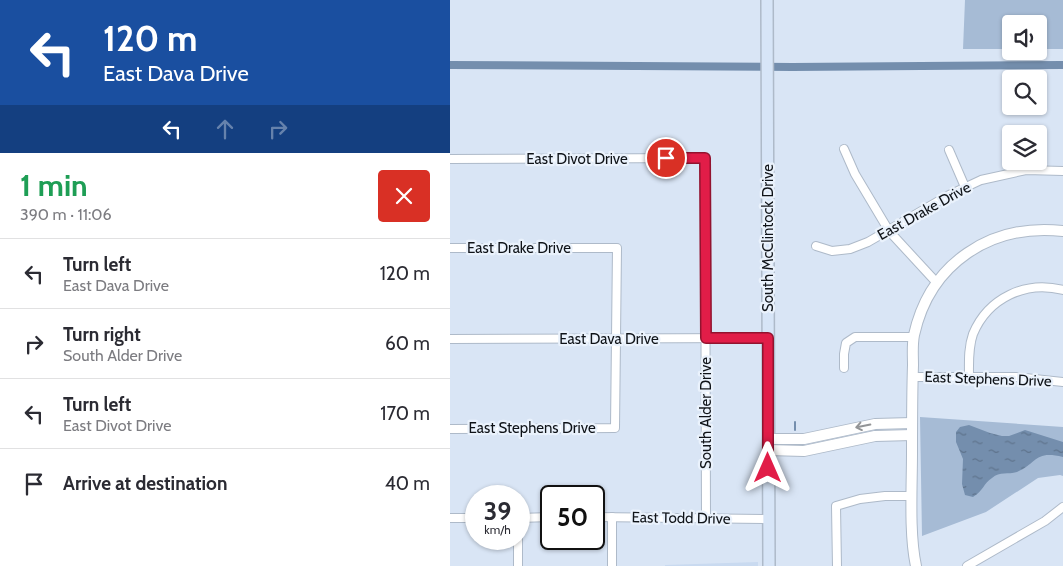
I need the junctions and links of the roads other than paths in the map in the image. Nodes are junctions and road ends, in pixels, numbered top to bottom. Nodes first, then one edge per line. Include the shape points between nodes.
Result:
1 (767, 0) edge
2 (844, 149) dead end
3 (950, 150) dead end
4 (705, 158) joint
5 (450, 159) edge
6 (1063, 172) edge
7 (966, 187) junction
8 (889, 231) junction
9 (1063, 231) edge
10 (816, 246) dead end
11 (450, 248) edge
12 (937, 283) junction
13 (1063, 290) edge
14 (914, 337) junction
15 (706, 338) junction
16 (768, 338) junction
17 (450, 339) edge
18 (617, 339) junction
19 (844, 368) dead end
20 (912, 377) junction
21 (969, 377) junction
22 (1063, 382) edge
23 (912, 423) junction
24 (450, 429) edge
25 (912, 435) junction
26 (768, 445) junction
27 (912, 496) junction
28 (1063, 507) edge
29 (605, 517) edge
30 (612, 517) junction
31 (450, 518) edge
32 (465, 518) edge
33 (706, 518) junction
34 (768, 519) junction
35 (518, 550) edge
36 (971, 565) edge
37 (518, 566) edge
38 (612, 566) edge
39 (769, 566) edge
40 (837, 566) edge
41 (916, 566) edge

1 - 16 main road, South McClintock Drive
2 - 8 street
3 - 7 street
4 - 5 street, East Divot Drive
4 - 15 street, South Alder Drive
6 - 7 street, East Drake Drive via 1026,170 1002,174
7 - 8 street, East Drake Drive
8 - 10 street, East Drake Drive via 850,249 832,251
8 - 12 street
9 - 12 street via 1025,230 995,238 973,249
11 - 18 street, East Drake Drive via 617,248
12 - 14 street via 924,307
13 - 21 street via 1036,286 1016,291 998,301 983,316 973,335
14 - 19 street via 855,338 846,342
14 - 20 street
15 - 16 street, East Dava Drive
15 - 18 street, East Dava Drive
15 - 33 street, South Alder Drive
16 - 26 main road, South McClintock Drive
17 - 18 street, East Dava Drive
18 - 24 street, East Stephens Drive via 615,428
20 - 21 street, East Stephens Drive
20 - 23 street
21 - 22 street, East Stephens Drive
23 - 25 street
23 -> 26 street via 875,424
25 - 26 street via 875,436 804,451
25 - 27 street
26 - 34 main road, South McClintock Drive
27 - 40 street via 860,499 836,506
27 - 41 street
28 - 36 street via 1045,522
29 - 30 street, East Todd Drive
30 - 33 street, East Todd Drive
30 - 38 street
31 - 32 street
33 - 34 street, East Todd Drive
34 - 39 main road, South McClintock Drive
35 - 37 street

